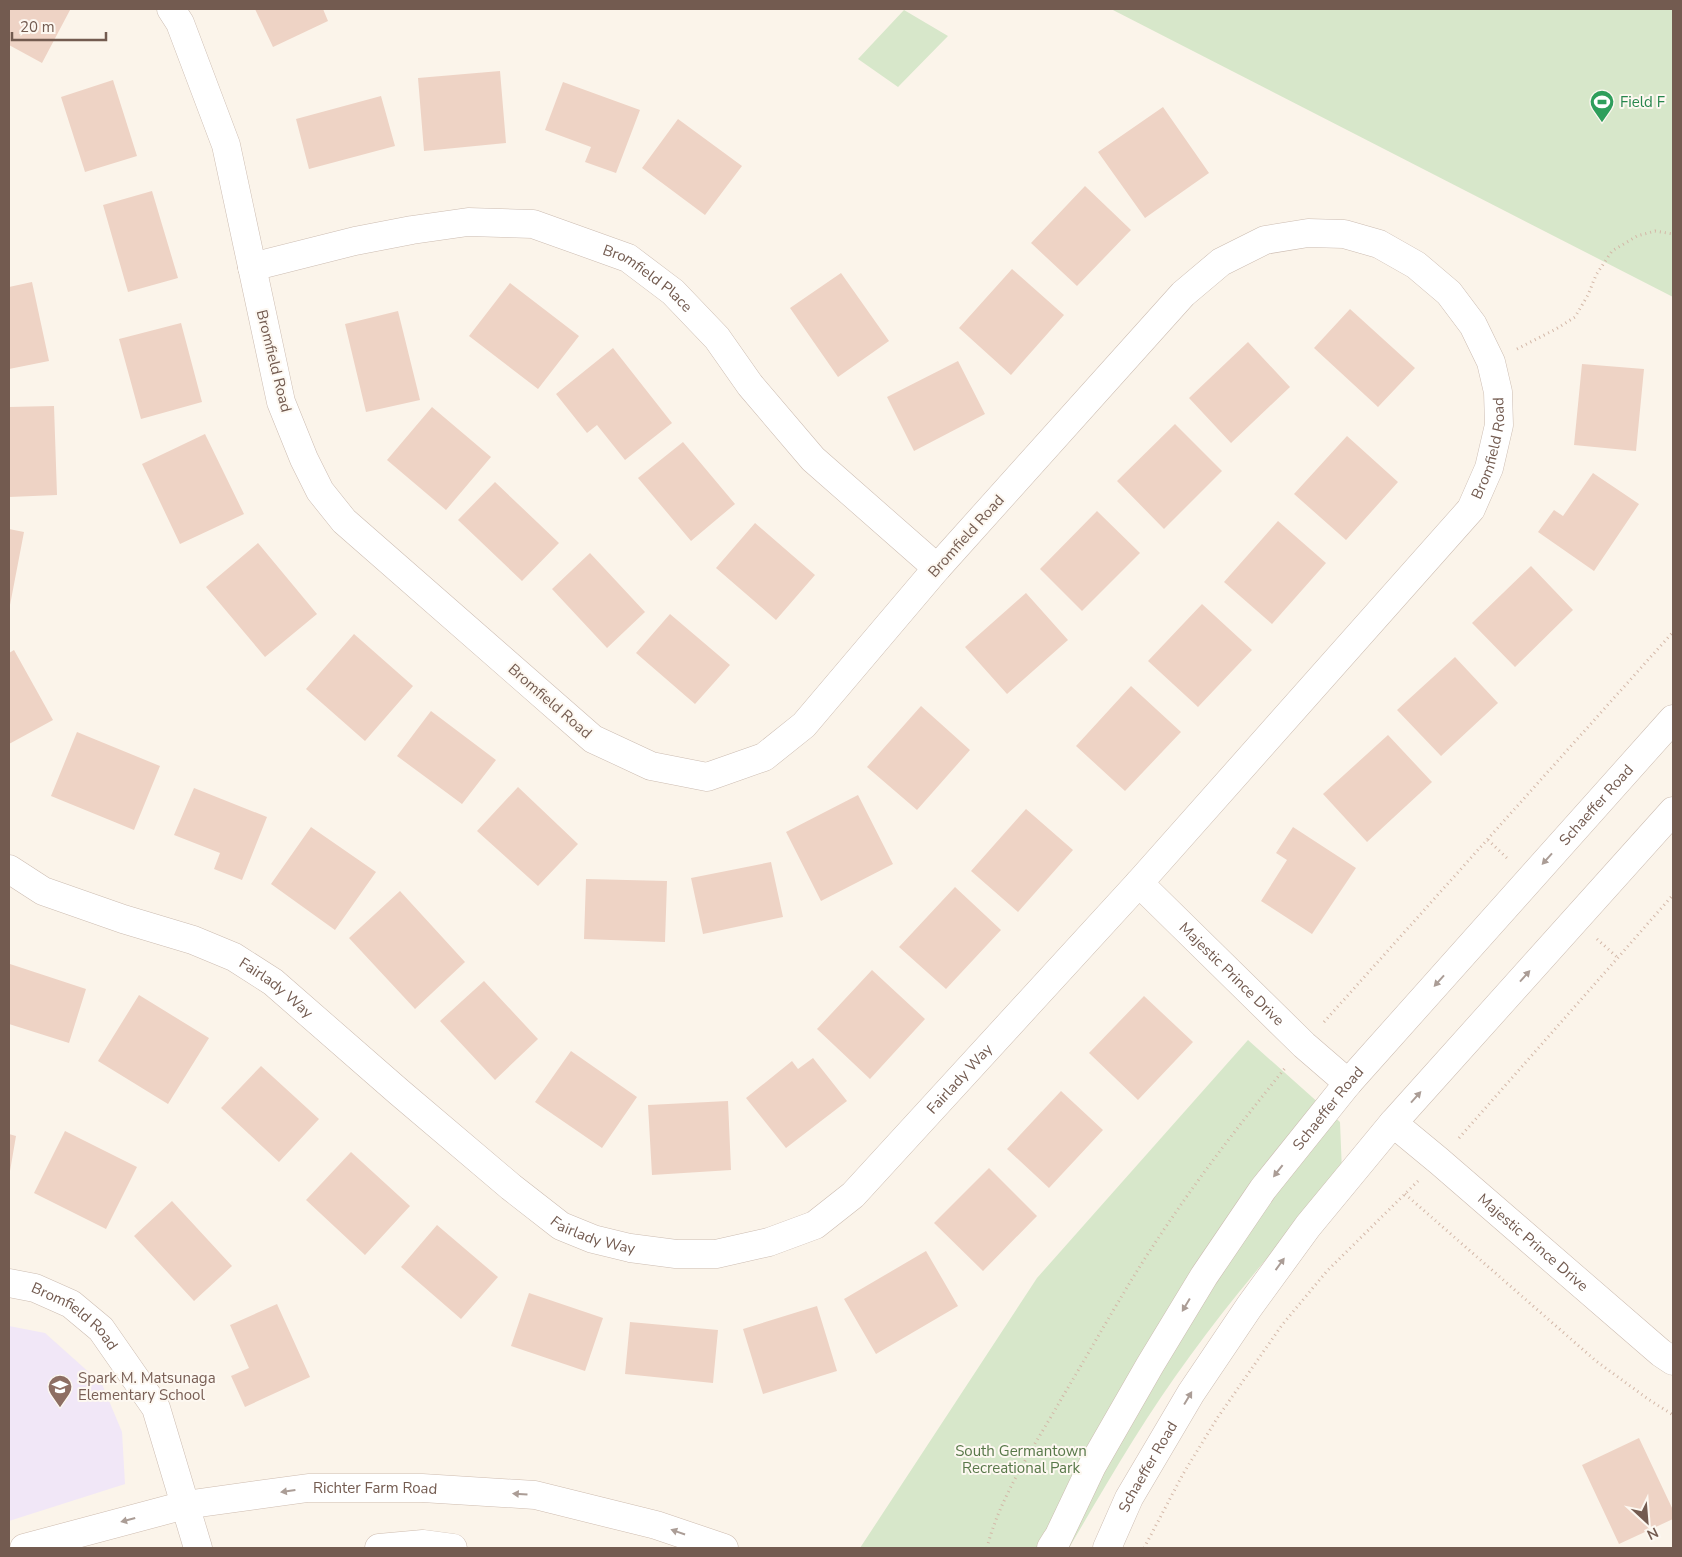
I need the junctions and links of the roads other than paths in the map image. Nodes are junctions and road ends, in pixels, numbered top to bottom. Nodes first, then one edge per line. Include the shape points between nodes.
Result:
1 (171, 9) edge
2 (252, 267) junction
3 (937, 568) junction
4 (1673, 719) edge
5 (1673, 811) edge
6 (9, 869) edge
7 (1139, 883) junction
8 (1348, 1083) junction
9 (1393, 1123) junction
10 (9, 1283) edge
11 (1673, 1361) edge
12 (185, 1505) junction
13 (1053, 1545) edge
14 (24, 1548) edge
15 (198, 1548) edge
16 (379, 1548) edge
17 (452, 1548) edge
18 (724, 1548) edge
19 (1107, 1548) edge

1 - 2 street, Bromfield Road via 180,22 226,145
2 - 3 street, Bromfield Place via 412,230 468,222 533,224 628,258 673,292 717,338 750,385 813,459
2 - 3 street, Bromfield Road via 281,402 320,491 344,521 593,739 651,766 707,777 764,757 804,725
3 - 7 street, Bromfield Road via 1183,294 1221,262 1265,240 1308,233 1344,234 1379,244 1416,265 1449,293 1473,325 1491,362 1498,392 1499,425 1489,468 1472,509
4 -> 8 street, Schaeffer Road
9 -> 5 street, Schaeffer Road
6 - 7 street, Fairlady Way via 43,891 193,940 234,957 272,982 561,1226 592,1239 630,1248 684,1254 716,1254 769,1242 815,1225 853,1195
7 - 8 street, Majestic Prince Drive via 1304,1045
8 -> 13 street, Schaeffer Road via 1264,1189 1204,1276 1092,1466
9 - 11 street, Majestic Prince Drive
19 -> 9 street, Schaeffer Road via 1129,1498 1249,1307 1308,1226
10 - 12 street, Bromfield Road via 35,1288 71,1304 100,1329 156,1408
12 -> 14 street, Richter Farm Road
12 - 15 street, Bromfield Road
18 -> 12 street, Richter Farm Road via 656,1525 535,1495 422,1488 308,1488
16 - 17 street via 423,1544

